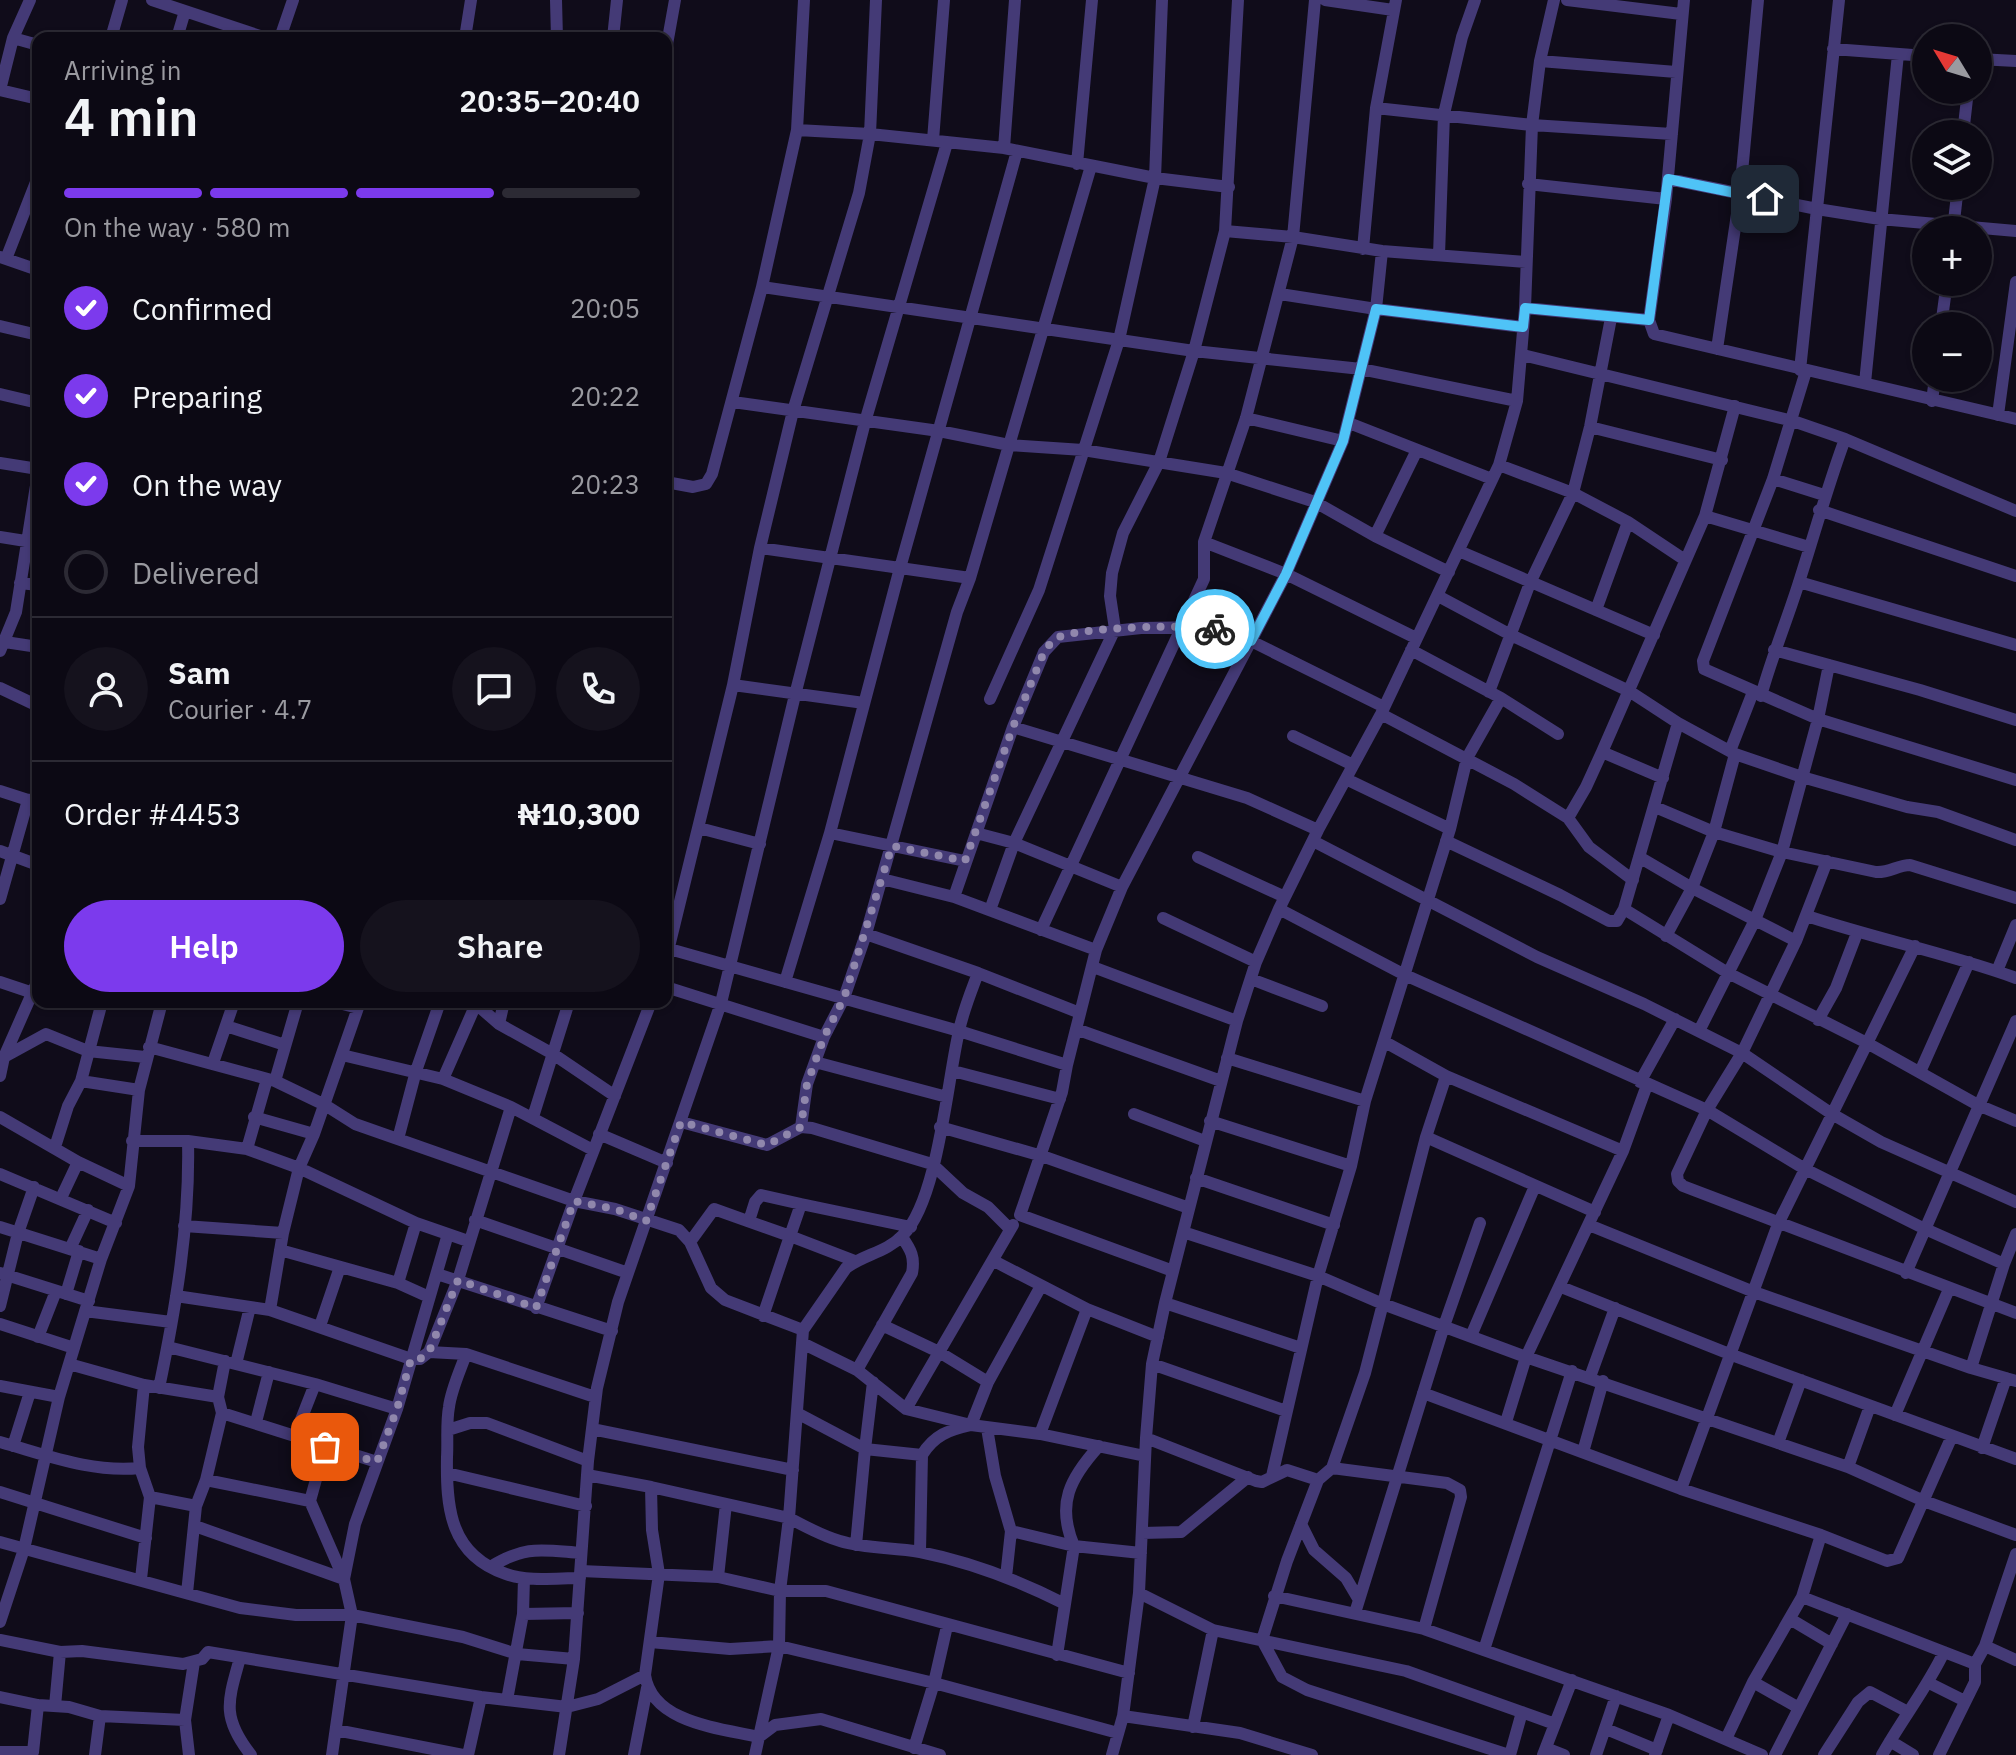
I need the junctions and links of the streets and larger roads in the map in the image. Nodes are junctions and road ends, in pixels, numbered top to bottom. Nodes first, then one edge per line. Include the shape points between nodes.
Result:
1 (30, 0) edge
2 (122, 0) edge
3 (152, 0) edge
4 (293, 0) edge
5 (471, 0) edge
6 (556, 0) edge
7 (617, 0) edge
8 (675, 0) edge
9 (804, 0) edge
10 (876, 0) edge
11 (944, 0) edge
12 (1015, 0) edge
13 (1092, 0) edge
14 (1162, 0) edge
15 (1238, 0) edge
16 (1315, 0) edge
17 (1325, 0) edge
18 (1475, 0) edge
19 (1554, 0) edge
20 (1567, 0) edge
21 (1684, 0) edge
22 (1758, 0) edge
23 (1839, 0) edge
24 (1394, 5) edge
25 (185, 11) junction
26 (1681, 14) junction
27 (113, 32) edge
28 (179, 32) edge
29 (248, 32) edge
30 (282, 32) edge
31 (466, 32) edge
32 (557, 32) edge
33 (614, 32) edge
34 (669, 32) edge
35 (13, 38) junction
36 (32, 43) edge
37 (1833, 49) junction
38 (1898, 54) junction
39 (1912, 55) edge
40 (1992, 60) edge
41 (1540, 61) junction
42 (2016, 61) edge
43 (1676, 72) junction
44 (0, 90) edge
45 (32, 98) edge
46 (1376, 108) junction
47 (1444, 114) junction
48 (1532, 125) junction
49 (797, 130) junction
50 (870, 134) junction
51 (1672, 134) junction
52 (933, 140) junction
53 (947, 143) junction
54 (1010, 150) junction
55 (1077, 164) junction
56 (1091, 166) junction
57 (1155, 178) junction
58 (1668, 179) junction
59 (1528, 184) junction
60 (1229, 187) junction
61 (32, 191) edge
62 (1740, 194) junction
63 (1666, 199) junction
64 (1817, 209) junction
65 (1880, 219) junction
66 (1912, 223) edge
67 (1992, 230) edge
68 (1225, 231) junction
69 (2016, 231) edge
70 (1293, 237) junction
71 (1363, 249) junction
72 (1382, 251) junction
73 (1439, 255) junction
74 (3, 258) edge
75 (1526, 262) junction
76 (32, 268) edge
77 (2016, 282) edge
78 (762, 287) junction
79 (1280, 294) junction
80 (829, 296) junction
81 (899, 307) junction
82 (1525, 308) junction
83 (1376, 309) junction
84 (971, 318) junction
85 (1611, 318) junction
86 (1649, 320) junction
87 (0, 326) edge
88 (1523, 327) junction
89 (1045, 328) junction
90 (32, 334) edge
91 (1119, 340) junction
92 (1717, 349) junction
93 (1194, 351) junction
94 (1523, 355) junction
95 (1263, 360) junction
96 (1361, 369) junction
97 (1803, 371) junction
98 (1601, 373) junction
99 (1865, 383) junction
100 (1933, 392) edge
101 (0, 394) edge
102 (1517, 401) junction
103 (1932, 401) junction
104 (32, 402) edge
105 (733, 402) junction
106 (1735, 406) junction
107 (793, 411) junction
108 (1998, 415) junction
109 (1246, 418) junction
110 (2016, 419) edge
111 (1793, 421) junction
112 (865, 422) junction
113 (1349, 423) junction
114 (1590, 427) junction
115 (939, 431) junction
116 (1845, 439) junction
117 (1343, 441) junction
118 (1009, 445) junction
119 (1083, 450) junction
120 (1417, 450) junction
121 (1722, 460) junction
122 (1159, 462) junction
123 (0, 463) edge
124 (1499, 465) junction
125 (32, 470) edge
126 (1226, 473) junction
127 (1492, 479) junction
128 (1773, 479) junction
129 (672, 483) edge
130 (1573, 493) junction
131 (1824, 495) junction
132 (1315, 502) junction
133 (1819, 510) junction
134 (2016, 511) edge
135 (1705, 516) junction
136 (1628, 522) junction
137 (1753, 530) junction
138 (1375, 536) junction
139 (0, 537) edge
140 (32, 542) edge
141 (1204, 542) junction
142 (1809, 547) junction
143 (760, 548) junction
144 (1459, 551) junction
145 (830, 558) junction
146 (1685, 560) junction
147 (900, 568) junction
148 (1449, 572) junction
149 (1286, 574) junction
150 (2016, 576) edge
151 (970, 578) junction
152 (1799, 582) junction
153 (20, 583) junction
154 (1530, 583) junction
155 (32, 584) edge
156 (1438, 596) junction
157 (1596, 610) junction
158 (1182, 627) junction
159 (1115, 629) junction
160 (1511, 635) junction
161 (1654, 635) junction
162 (1251, 641) junction
163 (1414, 644) junction
164 (2016, 645) edge
165 (2, 646) edge
166 (32, 647) edge
167 (1774, 650) junction
168 (1829, 665) junction
169 (733, 685) junction
170 (0, 688) edge
171 (1629, 691) junction
172 (1757, 694) junction
173 (795, 695) junction
174 (1495, 695) junction
175 (990, 699) dead end
176 (32, 703) edge
177 (864, 703) junction
178 (1382, 710) junction
179 (1818, 719) junction
180 (2016, 720) edge
181 (1678, 723) junction
182 (1013, 727) junction
183 (1558, 734) dead end
184 (1293, 736) dead end
185 (1062, 743) junction
186 (1602, 752) junction
187 (1732, 752) junction
188 (1467, 758) junction
189 (1119, 760) junction
190 (1353, 765) junction
191 (1179, 776) junction
192 (1802, 777) junction
193 (1663, 778) junction
194 (1346, 779) junction
195 (2016, 780) edge
196 (0, 791) edge
197 (32, 800) edge
198 (32, 802) edge
199 (1655, 807) junction
200 (1568, 818) junction
201 (699, 828) junction
202 (1714, 832) junction
203 (830, 833) junction
204 (976, 833) junction
205 (1315, 835) junction
206 (1448, 835) junction
207 (2016, 840) edge
208 (1014, 843) junction
209 (760, 844) junction
210 (892, 846) junction
211 (1782, 852) junction
212 (6, 854) edge
213 (1198, 857) dead end
214 (1639, 857) junction
215 (965, 861) junction
216 (1827, 861) junction
217 (32, 863) edge
218 (1069, 865) junction
219 (882, 879) junction
220 (1633, 880) junction
221 (2, 883) edge
222 (1122, 887) junction
223 (1692, 888) junction
224 (954, 897) junction
225 (2016, 898) edge
226 (0, 899) edge
227 (1429, 899) junction
228 (1282, 903) junction
229 (1624, 909) junction
230 (990, 910) junction
231 (1807, 916) junction
232 (1163, 918) dead end
233 (1755, 920) junction
234 (2016, 925) edge
235 (1041, 930) junction
236 (672, 933) edge
237 (1857, 933) junction
238 (866, 934) junction
239 (1666, 936) junction
240 (1796, 941) junction
241 (1915, 946) junction
242 (1096, 950) junction
243 (672, 953) edge
244 (1256, 962) junction
245 (1969, 962) junction
246 (1093, 967) junction
247 (730, 968) junction
248 (1997, 971) junction
249 (978, 973) junction
250 (1728, 973) junction
251 (1405, 975) junction
252 (2016, 978) edge
253 (1251, 979) junction
254 (0, 982) edge
255 (785, 982) junction
256 (672, 989) edge
257 (32, 993) edge
258 (1769, 993) junction
259 (32, 995) edge
260 (844, 998) junction
261 (721, 1003) junction
262 (1322, 1006) dead end
263 (100, 1008) edge
264 (160, 1008) edge
265 (232, 1008) edge
266 (296, 1008) edge
267 (358, 1008) edge
268 (438, 1008) edge
269 (474, 1008) edge
270 (481, 1008) edge
271 (503, 1008) edge
272 (567, 1008) edge
273 (649, 1008) edge
274 (1080, 1013) junction
275 (1675, 1019) junction
276 (1818, 1020) junction
277 (1237, 1021) junction
278 (2016, 1021) edge
279 (499, 1024) junction
280 (226, 1026) junction
281 (1076, 1029) junction
282 (959, 1031) junction
283 (1699, 1031) junction
284 (824, 1037) junction
285 (1385, 1042) junction
286 (1867, 1043) junction
287 (285, 1045) junction
288 (2012, 1047) edge
289 (88, 1051) junction
290 (147, 1052) junction
291 (1742, 1053) junction
292 (553, 1054) junction
293 (342, 1055) junction
294 (2, 1056) edge
295 (1227, 1058) junction
296 (815, 1062) junction
297 (213, 1063) junction
298 (1067, 1065) junction
299 (416, 1071) junction
300 (953, 1071) junction
301 (1920, 1072) junction
302 (0, 1076) edge
303 (1446, 1076) junction
304 (443, 1079) junction
305 (271, 1080) junction
306 (81, 1081) junction
307 (1221, 1081) junction
308 (1644, 1084) junction
309 (139, 1090) junction
310 (615, 1096) junction
311 (947, 1097) junction
312 (1060, 1099) junction
313 (1365, 1101) junction
314 (325, 1105) junction
315 (1978, 1105) junction
316 (511, 1107) junction
317 (1707, 1110) junction
318 (1134, 1114) dead end
319 (1832, 1114) junction
320 (254, 1117) junction
321 (533, 1117) junction
322 (0, 1118) edge
323 (1210, 1121) junction
324 (2016, 1121) edge
325 (681, 1122) junction
326 (801, 1127) junction
327 (940, 1127) junction
328 (314, 1134) junction
329 (599, 1134) junction
330 (1426, 1137) junction
331 (398, 1139) junction
332 (132, 1141) junction
333 (188, 1141) junction
334 (1205, 1141) junction
335 (55, 1147) junction
336 (247, 1149) junction
337 (593, 1150) junction
338 (1623, 1151) junction
339 (1042, 1156) junction
340 (78, 1162) junction
341 (667, 1163) junction
342 (932, 1164) junction
343 (1351, 1166) junction
344 (299, 1168) junction
345 (1805, 1169) junction
346 (1948, 1171) junction
347 (491, 1172) junction
348 (1, 1177) edge
349 (1196, 1178) junction
350 (129, 1186) junction
351 (1535, 1186) junction
352 (34, 1187) junction
353 (61, 1198) junction
354 (574, 1201) junction
355 (2016, 1202) edge
356 (801, 1204) junction
357 (1189, 1208) junction
358 (88, 1210) junction
359 (1595, 1212) junction
360 (1020, 1215) junction
361 (475, 1220) junction
362 (646, 1221) junction
363 (749, 1221) junction
364 (116, 1223) junction
365 (416, 1223) junction
366 (1480, 1223) dead end
367 (1778, 1224) junction
368 (1334, 1225) junction
369 (1589, 1225) junction
370 (184, 1226) junction
371 (0, 1227) edge
372 (1923, 1228) junction
373 (1010, 1229) junction
374 (906, 1232) junction
375 (1183, 1232) junction
376 (18, 1233) junction
377 (283, 1233) junction
378 (448, 1234) junction
379 (2016, 1235) edge
380 (790, 1236) junction
381 (468, 1241) junction
382 (690, 1242) junction
383 (556, 1248) junction
384 (75, 1250) junction
385 (280, 1250) junction
386 (101, 1259) junction
387 (855, 1261) junction
388 (994, 1261) junction
389 (2004, 1264) junction
390 (340, 1267) junction
391 (1173, 1271) junction
392 (628, 1273) junction
393 (1906, 1273) junction
394 (4, 1274) edge
395 (437, 1274) junction
396 (1318, 1276) junction
397 (458, 1280) junction
398 (398, 1283) junction
399 (1041, 1286) junction
400 (1561, 1287) junction
401 (1949, 1289) junction
402 (61, 1292) junction
403 (1754, 1292) junction
404 (176, 1296) junction
405 (429, 1297) junction
406 (1165, 1303) junction
407 (1383, 1304) junction
408 (1993, 1305) junction
409 (0, 1306) edge
410 (87, 1306) junction
411 (250, 1307) junction
412 (536, 1308) junction
413 (1615, 1308) junction
414 (1087, 1309) junction
415 (270, 1310) junction
416 (2016, 1313) edge
417 (763, 1316) junction
418 (171, 1322) junction
419 (0, 1324) edge
420 (882, 1325) junction
421 (320, 1326) junction
422 (1444, 1326) junction
423 (612, 1331) junction
424 (1471, 1336) junction
425 (38, 1337) junction
426 (802, 1337) junction
427 (1158, 1337) junction
428 (168, 1347) junction
429 (74, 1348) junction
430 (1301, 1348) junction
431 (429, 1352) junction
432 (939, 1352) junction
433 (1923, 1352) junction
434 (466, 1354) junction
435 (1732, 1355) junction
436 (1526, 1357) junction
437 (411, 1359) junction
438 (231, 1363) junction
439 (69, 1364) junction
440 (1152, 1364) junction
441 (1971, 1368) junction
442 (857, 1370) junction
443 (1572, 1371) junction
444 (269, 1372) junction
445 (1597, 1379) junction
446 (1801, 1380) junction
447 (2011, 1380) edge
448 (873, 1382) junction
449 (988, 1382) junction
450 (315, 1384) junction
451 (144, 1385) junction
452 (0, 1386) edge
453 (159, 1388) junction
454 (30, 1392) junction
455 (1423, 1393) junction
456 (59, 1397) junction
457 (218, 1397) junction
458 (595, 1397) junction
459 (449, 1405) junction
460 (1870, 1406) junction
461 (397, 1409) junction
462 (906, 1409) junction
463 (1286, 1411) junction
464 (222, 1413) junction
465 (797, 1413) junction
466 (1895, 1415) junction
467 (1708, 1421) junction
468 (256, 1422) junction
469 (1506, 1422) junction
470 (470, 1423) junction
471 (971, 1425) junction
472 (987, 1428) junction
473 (592, 1429) junction
474 (448, 1430) junction
475 (1040, 1434) junction
476 (295, 1435) junction
477 (1952, 1436) junction
478 (1146, 1438) junction
479 (1552, 1439) junction
480 (1778, 1443) junction
481 (6, 1444) edge
482 (1099, 1446) junction
483 (325, 1447) junction
484 (1982, 1448) junction
485 (865, 1449) junction
486 (1583, 1452) junction
487 (922, 1455) junction
488 (1145, 1456) junction
489 (47, 1458) junction
490 (2016, 1459) edge
491 (377, 1462) junction
492 (1848, 1467) junction
493 (140, 1468) junction
494 (588, 1468) junction
495 (1332, 1468) junction
496 (793, 1470) junction
497 (447, 1473) junction
498 (1272, 1476) junction
499 (1397, 1476) junction
500 (1248, 1477) junction
501 (206, 1480) junction
502 (1318, 1480) junction
503 (651, 1487) junction
504 (1681, 1489) junction
505 (0, 1492) edge
506 (150, 1497) junction
507 (310, 1501) junction
508 (1924, 1501) junction
509 (726, 1504) junction
510 (34, 1505) junction
511 (196, 1506) junction
512 (586, 1506) junction
513 (789, 1518) junction
514 (1301, 1524) junction
515 (195, 1526) junction
516 (1011, 1531) junction
517 (1142, 1533) junction
518 (1821, 1535) junction
519 (2016, 1535) edge
520 (146, 1538) junction
521 (0, 1542) edge
522 (856, 1545) junction
523 (1074, 1546) junction
524 (24, 1549) junction
525 (920, 1552) junction
526 (581, 1553) junction
527 (1141, 1553) junction
528 (2015, 1562) edge
529 (490, 1567) junction
530 (580, 1574) junction
531 (659, 1574) junction
532 (718, 1577) junction
533 (1006, 1577) junction
534 (524, 1578) junction
535 (141, 1579) junction
536 (344, 1579) junction
537 (780, 1591) junction
538 (187, 1593) junction
539 (1139, 1593) junction
540 (1274, 1596) junction
541 (1802, 1597) junction
542 (1065, 1604) junction
543 (1357, 1607) junction
544 (578, 1613) junction
545 (523, 1614) junction
546 (1847, 1614) junction
547 (352, 1615) junction
548 (1790, 1619) junction
549 (0, 1622) edge
550 (947, 1626) junction
551 (1424, 1629) junction
552 (1213, 1630) junction
553 (0, 1640) edge
554 (1262, 1640) junction
555 (650, 1642) junction
556 (1832, 1644) junction
557 (779, 1646) junction
558 (1985, 1646) junction
559 (1484, 1650) junction
560 (60, 1652) junction
561 (1944, 1652) junction
562 (517, 1654) junction
563 (1057, 1655) junction
564 (240, 1658) junction
565 (574, 1659) junction
566 (2016, 1660) edge
567 (194, 1662) junction
568 (1975, 1664) junction
569 (1129, 1673) junction
570 (344, 1674) junction
571 (1572, 1680) junction
572 (646, 1681) junction
573 (1753, 1682) junction
574 (934, 1683) junction
575 (1929, 1683) junction
576 (1616, 1696) junction
577 (0, 1697) edge
578 (481, 1697) junction
579 (507, 1700) junction
580 (1965, 1701) junction
581 (38, 1705) junction
582 (55, 1706) junction
583 (567, 1707) junction
584 (1799, 1708) junction
585 (1522, 1712) junction
586 (1908, 1712) junction
587 (1669, 1715) junction
588 (100, 1716) junction
589 (1123, 1716) junction
590 (185, 1720) junction
591 (1555, 1724) junction
592 (1193, 1727) junction
593 (1606, 1729) junction
594 (336, 1730) junction
595 (1118, 1733) junction
596 (759, 1737) junction
597 (1726, 1739) junction
598 (399, 1741) junction
599 (1890, 1741) junction
600 (914, 1748) junction
601 (0, 1752) edge
602 (1544, 1752) edge
603 (1656, 1752) edge
604 (95, 1755) edge
605 (189, 1755) edge
606 (251, 1755) edge
607 (332, 1755) edge
608 (395, 1755) edge
609 (466, 1755) edge
610 (559, 1755) edge
611 (634, 1755) edge
612 (755, 1755) edge
613 (940, 1755) edge
614 (1114, 1755) edge
615 (1312, 1755) edge
616 (1510, 1755) edge
617 (1564, 1755) edge
618 (1596, 1755) edge
619 (1762, 1755) edge
620 (1775, 1755) edge
621 (1824, 1755) edge
622 (1882, 1755) edge
623 (1913, 1755) edge
624 (1939, 1755) edge

1 - 35 street
2 - 27 street
3 - 25 street
4 - 30 street
5 - 31 street
6 - 32 street
7 - 33 street
8 - 34 street
9 - 49 street
10 - 50 street
11 - 52 street
12 - 54 street
13 - 55 street
14 - 57 street
15 - 60 street
16 - 70 street
17 - 24 street
18 - 47 street
19 - 41 street
20 - 26 street
21 - 26 street
22 - 62 street
23 - 37 street
24 - 46 street
25 - 28 street
25 - 29 street
26 - 43 street
35 - 36 street
35 - 44 street
37 - 38 street
37 - 64 street
38 - 39 street
38 - 65 street
40 - 42 street
41 - 43 street
41 - 48 street
43 - 51 street
44 - 45 street
46 - 47 street
46 - 71 street
47 - 48 street
47 - 73 street
48 - 51 street
48 - 59 street
49 - 50 street
49 - 78 street
50 - 52 street
50 - 80 street
51 - 58 street
52 - 53 street
53 - 54 street
53 - 81 street
54 - 55 street
54 - 84 street
55 - 56 street
56 - 57 street
56 - 89 street
57 - 60 street
57 - 91 street
58 - 62 street
58 - 63 street
59 - 63 street
59 - 75 street
60 - 68 street
61 - 74 street
62 - 64 street
62 - 92 street
63 - 86 street
64 - 65 street
64 - 97 street
65 - 66 street
65 - 99 street
67 - 69 street
68 - 70 street
68 - 93 street
70 - 71 street
70 - 79 street
71 - 72 street
72 - 73 street
72 - 83 street
73 - 75 street
74 - 76 street
75 - 82 street
77 - 108 street
78 - 80 street
78 - 105 street
79 - 83 street
79 - 95 street
80 - 81 street
80 - 107 street
81 - 84 street
81 - 112 street
82 - 85 street
82 - 88 street
83 - 88 street
83 - 96 street
84 - 89 street
84 - 115 street
85 - 86 street
85 - 98 street
86 - 92 street via 1654,334
87 - 90 street
88 - 94 street
89 - 91 street
89 - 118 street
91 - 93 street
91 - 119 street
92 - 97 street
93 - 95 street
93 - 122 street
94 - 98 street
94 - 102 street
95 - 96 street
95 - 109 street
96 - 102 street
96 - 113 street
97 - 99 street
97 - 111 street
98 - 106 street
98 - 114 street
99 - 103 street
100 - 103 street
101 - 104 street
102 - 124 street
103 - 108 street
105 - 107 street
105 - 129 street via 706,484
106 - 111 street
106 - 121 street
107 - 112 street
107 - 143 street
108 - 110 street
109 - 117 street
109 - 126 street
111 - 116 street
111 - 128 street
112 - 115 street
112 - 145 street
113 - 117 street
113 - 120 street
114 - 121 street
114 - 130 street
115 - 118 street
115 - 147 street
116 - 131 street
116 - 134 street
117 - 132 street
118 - 119 street
118 - 151 street
119 - 122 street
119 - 175 street via 1039,590
120 - 127 street
120 - 138 street
121 - 135 street
122 - 126 street
122 - 159 street via 1123,533 1112,573
123 - 125 street
124 - 127 street
124 - 130 street
126 - 132 street
126 - 141 street
127 - 144 street
128 - 131 street
128 - 137 street
130 - 136 street
130 - 154 street
131 - 133 street
132 - 138 street
132 - 149 street
133 - 142 street
133 - 150 street
135 - 137 street
135 - 146 street
136 - 146 street
136 - 157 street
137 - 142 street
137 - 172 street via 1702,665
138 - 148 street
139 - 140 street
140 - 153 street
141 - 149 street
141 - 158 street via 1204,579
142 - 152 street
143 - 145 street
143 - 169 street
144 - 148 street
144 - 154 street
145 - 147 street
145 - 173 street
146 - 161 street
147 - 151 street
147 - 177 street
148 - 156 street
149 - 162 street
149 - 163 street
151 - 210 street
152 - 164 street
152 - 167 street
153 - 155 street
153 - 165 street via 16,612
154 - 157 street
154 - 160 street
156 - 160 street
156 - 163 street
157 - 161 street
158 - 159 street
158 - 162 street via 1221,630
158 - 189 street
159 - 182 street via 1058,637 1050,644
159 - 185 street
160 - 171 street
160 - 174 street
161 - 171 street
162 - 178 street
162 - 191 street
163 - 174 street
163 - 178 street
165 - 166 street
167 - 168 street
167 - 172 street
168 - 179 street
168 - 180 street
169 - 173 street
169 - 201 street
170 - 176 street
171 - 181 street
171 - 186 street
172 - 179 street
172 - 187 street
173 - 177 street
173 - 209 street
174 - 183 street
174 - 188 street
177 - 203 street
178 - 188 street
178 - 190 street
179 - 192 street
179 - 195 street
181 - 187 street
181 - 193 street
182 - 185 street
182 - 204 street
184 - 190 street
185 - 189 street
185 - 208 street
186 - 193 street
186 - 200 street
187 - 192 street
187 - 202 street
188 - 200 street
188 - 206 street
189 - 191 street
189 - 218 street
190 - 194 street
191 - 205 street via 1247,798
191 - 222 street
192 - 207 street via 1938,812
192 - 211 street
193 - 199 street
194 - 205 street
194 - 206 street
196 - 197 street
198 - 212 street
199 - 202 street
199 - 214 street
200 - 220 street via 1589,847
201 - 209 street
201 - 236 street
202 - 211 street
202 - 223 street
203 - 210 street
203 - 255 street
204 - 208 street
204 - 215 street
205 - 227 street
205 - 228 street
206 - 227 street
206 - 229 street via 1609,921 1620,919
208 - 218 street
208 - 230 street
209 - 247 street
210 - 215 street
210 - 219 street
211 - 216 street
211 - 233 street
212 - 217 street
212 - 221 street
213 - 228 street
214 - 220 street
214 - 223 street
215 - 224 street
216 - 225 street via 1884,872 1910,865
216 - 231 street
218 - 222 street
218 - 235 street
219 - 224 street
219 - 238 street
220 - 229 street
221 - 226 street
222 - 242 street
223 - 233 street
223 - 239 street
224 - 230 street
227 - 251 street
227 - 275 street via 1537,957
228 - 244 street
228 - 251 street
229 - 239 street
230 - 235 street
231 - 237 street
231 - 240 street
232 - 244 street
233 - 240 street
233 - 250 street
234 - 248 street
235 - 242 street
237 - 241 street
237 - 276 street
238 - 249 street
238 - 260 street
239 - 250 street
240 - 258 street
241 - 245 street
241 - 286 street
242 - 246 street
243 - 247 street
244 - 253 street
245 - 248 street
245 - 301 street
246 - 274 street
246 - 277 street
247 - 255 street
247 - 261 street
248 - 252 street
249 - 274 street
249 - 282 street
250 - 258 street
250 - 283 street
251 - 285 street
251 - 308 street
253 - 262 street
253 - 277 street
254 - 257 street
255 - 260 street
256 - 261 street
258 - 276 street
258 - 291 street
259 - 294 street
260 - 282 street
260 - 284 street
261 - 284 street
261 - 325 street
263 - 289 street
264 - 290 street
265 - 280 street
266 - 287 street
267 - 293 street
268 - 299 street
269 - 304 street
270 - 279 street
271 - 279 street
272 - 292 street
273 - 310 street
274 - 281 street
275 - 283 street
275 - 308 street
276 - 286 street
277 - 295 street
278 - 288 street
279 - 292 street
280 - 287 street
280 - 297 street
281 - 298 street
281 - 307 street
282 - 298 street
282 - 300 street
283 - 291 street
284 - 296 street
285 - 303 street
285 - 313 street
286 - 301 street
286 - 319 street
287 - 305 street
288 - 315 street
289 - 290 street
289 - 294 street via 46,1034
289 - 306 street
290 - 297 street
290 - 309 street
291 - 317 street
291 - 319 street
292 - 310 street
292 - 321 street
293 - 299 street
293 - 314 street
294 - 302 street
295 - 307 street
295 - 313 street
296 - 311 street
296 - 326 street
297 - 305 street
298 - 312 street
299 - 304 street
299 - 331 street
300 - 311 street
300 - 312 street
301 - 315 street
303 - 330 street
303 - 338 street
304 - 316 street
305 - 314 street
305 - 320 street
306 - 309 street
306 - 335 street
307 - 323 street
308 - 317 street
308 - 338 street
309 - 332 street
310 - 329 street
311 - 327 street
312 - 339 street
313 - 343 street
314 - 328 street
314 - 331 street via 355,1124
315 - 324 street
315 - 346 street
316 - 321 street
316 - 347 street
317 - 345 street
317 - 367 street via 1678,1181
318 - 334 street
319 - 345 street
319 - 346 street
320 - 328 street
320 - 336 street
321 - 337 street
322 - 335 street
323 - 334 street
323 - 343 street
325 - 326 street via 767,1145
325 - 341 street
326 - 342 street
327 - 339 street
327 - 342 street
328 - 344 street
329 - 337 street
329 - 341 street
330 - 351 street
330 - 407 street
331 - 347 street
332 - 333 street
332 - 350 street
333 - 336 street
333 - 370 street
334 - 349 street
335 - 340 street
336 - 344 street
337 - 354 street
338 - 359 street
339 - 357 street
339 - 360 street
340 - 350 street
340 - 353 street
341 - 362 street
342 - 373 street
342 - 374 street via 922,1209
343 - 368 street
344 - 365 street
344 - 377 street
345 - 367 street
345 - 372 street
346 - 355 street
346 - 372 street
347 - 354 street
347 - 361 street
348 - 352 street
349 - 357 street
349 - 368 street
350 - 364 street
351 - 359 street
351 - 424 street
352 - 353 street
352 - 376 street
353 - 358 street
354 - 362 street
354 - 383 street
356 - 363 street via 761,1195
356 - 374 street
356 - 380 street
357 - 375 street
358 - 364 street
358 - 384 street
359 - 369 street
360 - 373 street
360 - 391 street
361 - 381 street
361 - 383 street
362 - 382 street via 679,1230
362 - 392 street
363 - 380 street
363 - 382 street via 714,1209
364 - 386 street
365 - 378 street
365 - 398 street
366 - 422 street
367 - 393 street
367 - 403 street
368 - 396 street
369 - 400 street
369 - 403 street
370 - 377 street
370 - 404 street
371 - 376 street
372 - 389 street
372 - 393 street
373 - 388 street
374 - 387 street via 884,1251
374 - 420 street via 912,1273
375 - 391 street
375 - 396 street
376 - 384 street
376 - 394 street
377 - 385 street
378 - 381 street
378 - 395 street
379 - 389 street
380 - 387 street
380 - 417 street
381 - 397 street
382 - 417 street via 716,1294
383 - 392 street
383 - 412 street
384 - 386 street
384 - 402 street
385 - 390 street
385 - 415 street
386 - 410 street
387 - 426 street
388 - 399 street
388 - 432 street
389 - 408 street
390 - 398 street
390 - 421 street
391 - 406 street
392 - 423 street
393 - 401 street
394 - 402 street
394 - 409 street
395 - 397 street
395 - 405 street
396 - 407 street
396 - 430 street
397 - 412 street
397 - 431 street
398 - 405 street
399 - 414 street
399 - 449 street
400 - 413 street
400 - 436 street
401 - 408 street
401 - 433 street
402 - 410 street
402 - 425 street
403 - 433 street
403 - 435 street
404 - 411 street
404 - 418 street
405 - 437 street
406 - 427 street
406 - 430 street
407 - 422 street
407 - 495 street
408 - 416 street
408 - 441 street
410 - 418 street
410 - 429 street
411 - 415 street
411 - 438 street
412 - 423 street
413 - 435 street
413 - 445 street
414 - 427 street
414 - 475 street
415 - 421 street
417 - 426 street
418 - 428 street
419 - 425 street
420 - 432 street
420 - 442 street
421 - 437 street
422 - 424 street
422 - 455 street
423 - 458 street
424 - 436 street
425 - 429 street
426 - 442 street
426 - 465 street
427 - 440 street
428 - 438 street
428 - 453 street
429 - 439 street
430 - 463 street
431 - 434 street
431 - 437 street
432 - 449 street
432 - 462 street
433 - 441 street
433 - 466 street
434 - 458 street
434 - 459 street
435 - 446 street
435 - 467 street
436 - 443 street
436 - 469 street
437 - 461 street
438 - 444 street
438 - 457 street
439 - 451 street
439 - 456 street
440 - 463 street
440 - 478 street
441 - 447 street
442 - 448 street
443 - 445 street
443 - 479 street
444 - 450 street
444 - 468 street
445 - 467 street
445 - 486 street
446 - 460 street
446 - 480 street
447 - 484 street
448 - 462 street
448 - 485 street
449 - 471 street
450 - 461 street
450 - 476 street
451 - 453 street
451 - 493 street via 138,1426
452 - 454 street
453 - 457 street
454 - 456 street
454 - 481 street
455 - 469 street
455 - 499 street
456 - 489 street
457 - 464 street
458 - 473 street
459 - 470 street
459 - 474 street
460 - 466 street
460 - 492 street
461 - 491 street
462 - 471 street
463 - 498 street
464 - 468 street
464 - 501 street
465 - 485 street
465 - 496 street
466 - 477 street
467 - 480 street
467 - 504 street
468 - 476 street
469 - 479 street
470 - 474 street
470 - 494 street via 500,1426
471 - 472 street
471 - 487 street via 939,1435
472 - 475 street
472 - 516 street
473 - 494 street
473 - 496 street
474 - 497 street
475 - 482 street
476 - 483 street
477 - 484 street
477 - 508 street
478 - 488 street
478 - 500 street
479 - 486 street
479 - 559 street
480 - 492 street
481 - 489 street
482 - 488 street
482 - 523 street via 1080,1466 1068,1493 1066,1527
483 - 491 street
483 - 507 street
484 - 490 street
485 - 487 street
485 - 522 street
486 - 504 street
487 - 525 street
488 - 517 street
489 - 493 street
489 - 510 street
491 - 536 street via 355,1524
492 - 508 street
493 - 506 street
494 - 503 street
494 - 512 street
495 - 499 street
495 - 502 street
496 - 513 street
497 - 512 street
497 - 529 street via 454,1527 471,1552
498 - 500 street via 1262,1482
498 - 502 street via 1287,1470
499 - 543 street
499 - 551 street via 1447,1483 1460,1490
500 - 517 street via 1181,1532
501 - 507 street
501 - 511 street
502 - 514 street
503 - 509 street
503 - 531 street
504 - 518 street
505 - 510 street
506 - 511 street
506 - 520 street
507 - 536 street
508 - 518 street via 1893,1561
508 - 519 street
509 - 513 street
509 - 532 street
510 - 520 street
510 - 524 street
511 - 515 street
512 - 526 street
513 - 522 street
513 - 537 street
514 - 540 street
514 - 543 street via 1314,1550 1346,1578
515 - 536 street
515 - 538 street
516 - 523 street
516 - 533 street
517 - 527 street
518 - 541 street
520 - 535 street
521 - 524 street
522 - 525 street
523 - 527 street
523 - 542 street
524 - 535 street
524 - 549 street
525 - 533 street
526 - 529 street via 519,1551
526 - 530 street
527 - 539 street
528 - 558 street
529 - 534 street
530 - 531 street
530 - 534 street
530 - 544 street
531 - 532 street
531 - 555 street
532 - 537 street
533 - 542 street
534 - 545 street
535 - 538 street
536 - 547 street
537 - 550 street via 826,1591
537 - 557 street
538 - 547 street via 240,1608
539 - 552 street
539 - 569 street
540 - 543 street
540 - 554 street
541 - 546 street
541 - 548 street
542 - 563 street
543 - 551 street
544 - 545 street
544 - 565 street
545 - 562 street
546 - 556 street
546 - 561 street
547 - 562 street via 463,1637
547 - 570 street
548 - 556 street
548 - 573 street
550 - 563 street
550 - 574 street
551 - 559 street
552 - 554 street
552 - 592 street
553 - 560 street
554 - 585 street via 1406,1671
554 - 616 street via 1282,1677 1307,1690
555 - 557 street via 730,1649
555 - 572 street
556 - 584 street
557 - 574 street
557 - 596 street
558 - 566 street
558 - 568 street
559 - 571 street
560 - 567 street
560 - 582 street
561 - 568 street
561 - 575 street
562 - 565 street
562 - 579 street
563 - 569 street
564 - 567 street via 208,1652
564 - 570 street
564 - 606 street via 228,1713
565 - 583 street
567 - 590 street
568 - 580 street via 1975,1682
569 - 589 street
570 - 578 street
570 - 594 street
571 - 576 street
571 - 591 street
572 - 583 street
572 - 596 street via 660,1703 688,1720
572 - 611 street
573 - 584 street
573 - 597 street
574 - 595 street
574 - 600 street
575 - 580 street
575 - 586 street
576 - 587 street
576 - 593 street
577 - 581 street
578 - 579 street
578 - 609 street
579 - 583 street
580 - 624 street
581 - 582 street
581 - 601 street via 33,1752
582 - 588 street
583 - 610 street
584 - 620 street
585 - 591 street
585 - 616 street
586 - 599 street
586 - 621 street via 1870,1692
587 - 597 street
587 - 603 street
588 - 590 street
588 - 604 street
589 - 592 street
589 - 595 street
590 - 605 street
591 - 602 street
592 - 615 street via 1240,1733
593 - 603 street
593 - 618 street
594 - 598 street
594 - 607 street
595 - 614 street
596 - 600 street via 775,1725 821,1719
596 - 612 street
597 - 619 street
598 - 608 street
598 - 609 street
599 - 622 street
599 - 623 street
600 - 613 street
602 - 617 street

